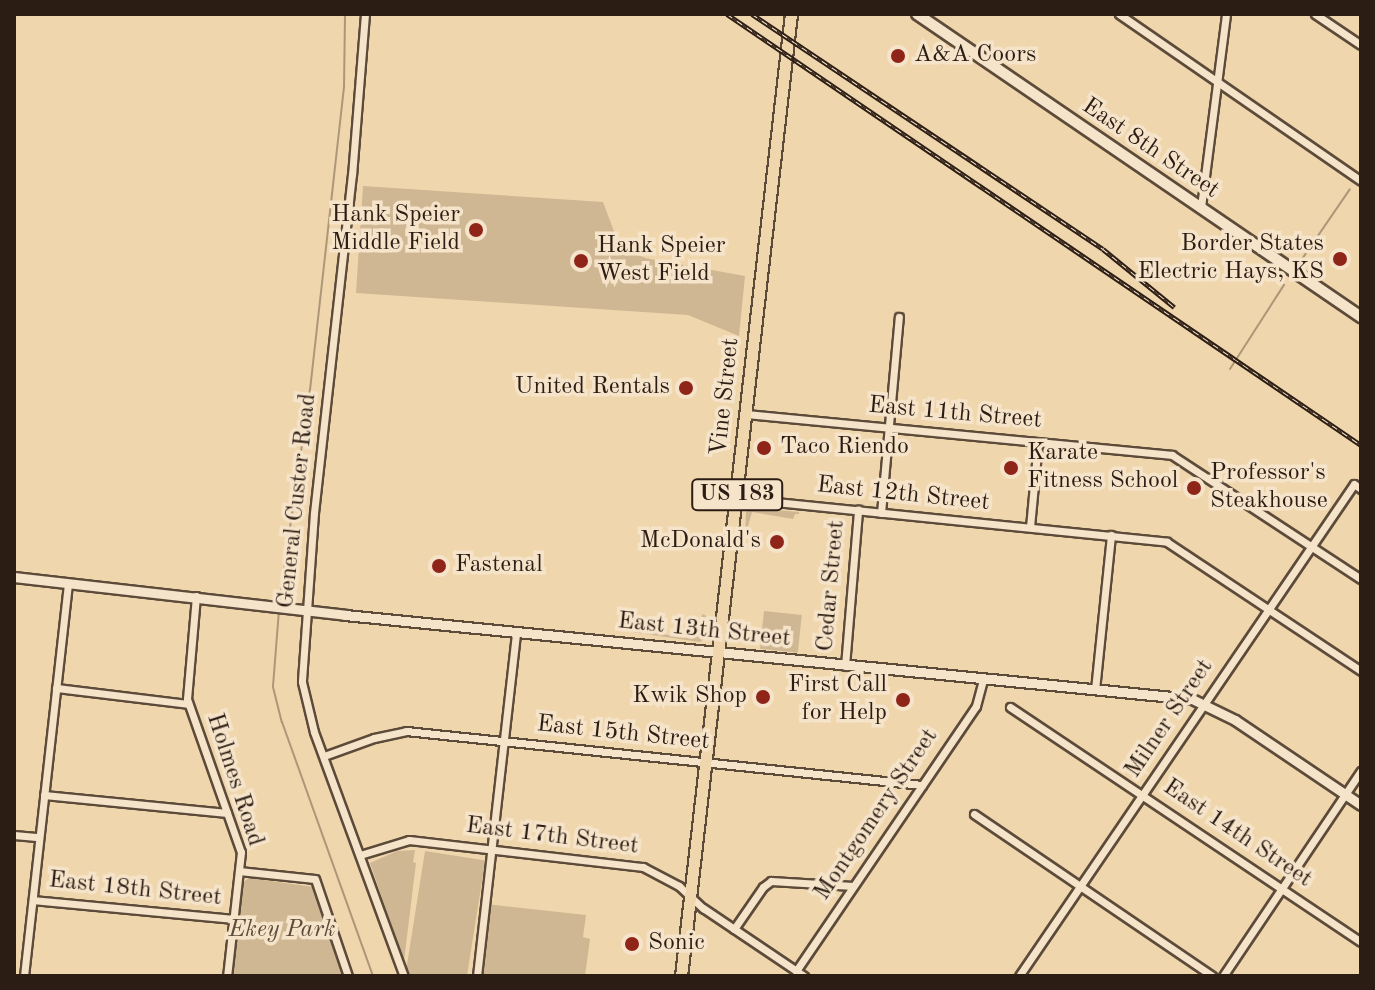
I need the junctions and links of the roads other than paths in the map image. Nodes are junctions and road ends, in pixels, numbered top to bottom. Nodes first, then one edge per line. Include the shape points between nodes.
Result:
1 (365, 14) edge
2 (791, 14) edge
3 (917, 14) edge
4 (1119, 14) edge
5 (1226, 14) edge
6 (1315, 14) edge
7 (1361, 45) edge
8 (1218, 83) junction
9 (1361, 181) edge
10 (1201, 207) junction
11 (899, 317) dead end
12 (1361, 317) edge
13 (747, 414) junction
14 (890, 427) junction
15 (1038, 442) junction
16 (1358, 486) edge
17 (737, 498) junction
18 (858, 510) junction
19 (881, 513) junction
20 (1030, 527) junction
21 (1111, 535) junction
22 (1311, 546) junction
23 (14, 577) edge
24 (1361, 579) edge
25 (68, 583) junction
26 (196, 596) junction
27 (1269, 608) junction
28 (306, 610) junction
29 (516, 632) junction
30 (718, 653) junction
31 (845, 666) junction
32 (1361, 671) edge
33 (983, 680) junction
34 (56, 688) junction
35 (1095, 690) junction
36 (1204, 703) junction
37 (188, 704) junction
38 (1010, 707) dead end
39 (506, 742) junction
40 (324, 756) junction
41 (705, 763) junction
42 (1361, 771) edge
43 (922, 785) junction
44 (44, 795) junction
45 (1142, 795) junction
46 (1345, 795) junction
47 (1361, 805) edge
48 (227, 813) junction
49 (974, 814) dead end
50 (14, 835) edge
51 (39, 837) junction
52 (494, 849) junction
53 (360, 855) junction
54 (239, 871) junction
55 (853, 886) junction
56 (1080, 886) junction
57 (1282, 889) junction
58 (691, 898) junction
59 (33, 900) junction
60 (233, 919) junction
61 (734, 929) junction
62 (1361, 942) edge
63 (796, 971) junction
64 (24, 976) edge
65 (227, 976) edge
66 (348, 976) edge
67 (404, 976) edge
68 (477, 976) edge
69 (681, 976) edge
70 (804, 976) edge
71 (1019, 976) edge
72 (1212, 976) edge
73 (1223, 976) edge

1 - 28 street, General Custer Road
2 - 13 main road, Vine Street / US 183
3 - 10 main road, East 8th Street
4 - 8 street
5 - 8 street
6 - 7 street
8 - 9 street
8 - 10 street
10 - 12 main road, East 8th Street
11 - 14 street, Cedar Street
13 - 14 street, East 11th Street
13 - 17 main road, Vine Street / US 183
14 - 15 street, East 11th Street
14 - 19 street, Cedar Street
15 - 20 street
15 - 22 street, East 11th Street via 1172,455
16 - 22 street, Milner Street
17 - 18 street, East 12th Street
17 - 30 main road, Vine Street / US 183
18 - 19 street, East 12th Street
18 - 31 street, Cedar Street
19 - 20 street, East 12th Street
20 - 21 street, East 12th Street
21 - 27 street, East 12th Street via 1167,542
21 - 35 street
22 - 24 street, East 11th Street
22 - 27 street, Milner Street
23 - 25 street, East 13th Street
25 - 26 street, East 13th Street
25 - 34 street
26 - 28 street, East 13th Street
26 - 37 street, Holmes Road
27 - 32 street, East 12th Street
27 - 36 street, Milner Street
28 - 29 street, East 13th Street
28 - 40 street, General Custer Road via 302,682
29 - 30 street, East 13th Street
29 - 39 street
30 - 31 street, East 13th Street
30 - 41 main road, Vine Street / US 183
31 - 33 street, East 13th Street
33 - 35 street, East 13th Street
33 - 43 street, Montgomery Street via 981,698
34 - 37 street
34 - 44 street
35 - 36 street, East 13th Street
36 - 45 street, Milner Street
36 - 46 street, East 13th Street
37 - 48 street, Holmes Road
38 - 45 street, East 14th Street
39 - 40 street, East 15th Street via 406,731
39 - 41 street, East 15th Street
39 - 52 street
40 - 53 street, General Custer Road
41 - 43 street, East 15th Street
41 - 58 main road, Vine Street / US 183
42 - 46 street
43 - 55 street, Montgomery Street
44 - 48 street
44 - 51 street
45 - 56 street, Milner Street
45 - 57 street, East 14th Street
46 - 47 street, East 13th Street
46 - 57 street
48 - 54 street, Holmes Road via 241,852
49 - 56 street
50 - 51 street
51 - 59 street
52 - 53 street, East 17th Street via 409,840
52 - 58 street, East 17th Street via 643,867
52 - 68 street
53 - 67 street, General Custer Road
54 - 60 street, Holmes Road
54 - 66 street via 315,879
55 - 61 street via 771,881
55 - 63 street, Montgomery Street
56 - 71 street, Milner Street
56 - 72 street
57 - 62 street, East 14th Street
57 - 73 street
58 - 61 street, East 17th Street
58 - 69 main road, Vine Street / US 183
59 - 60 street, East 18th Street
59 - 64 street
60 - 65 street, Holmes Road
61 - 63 street, East 17th Street
63 - 70 street, East 17th Street

